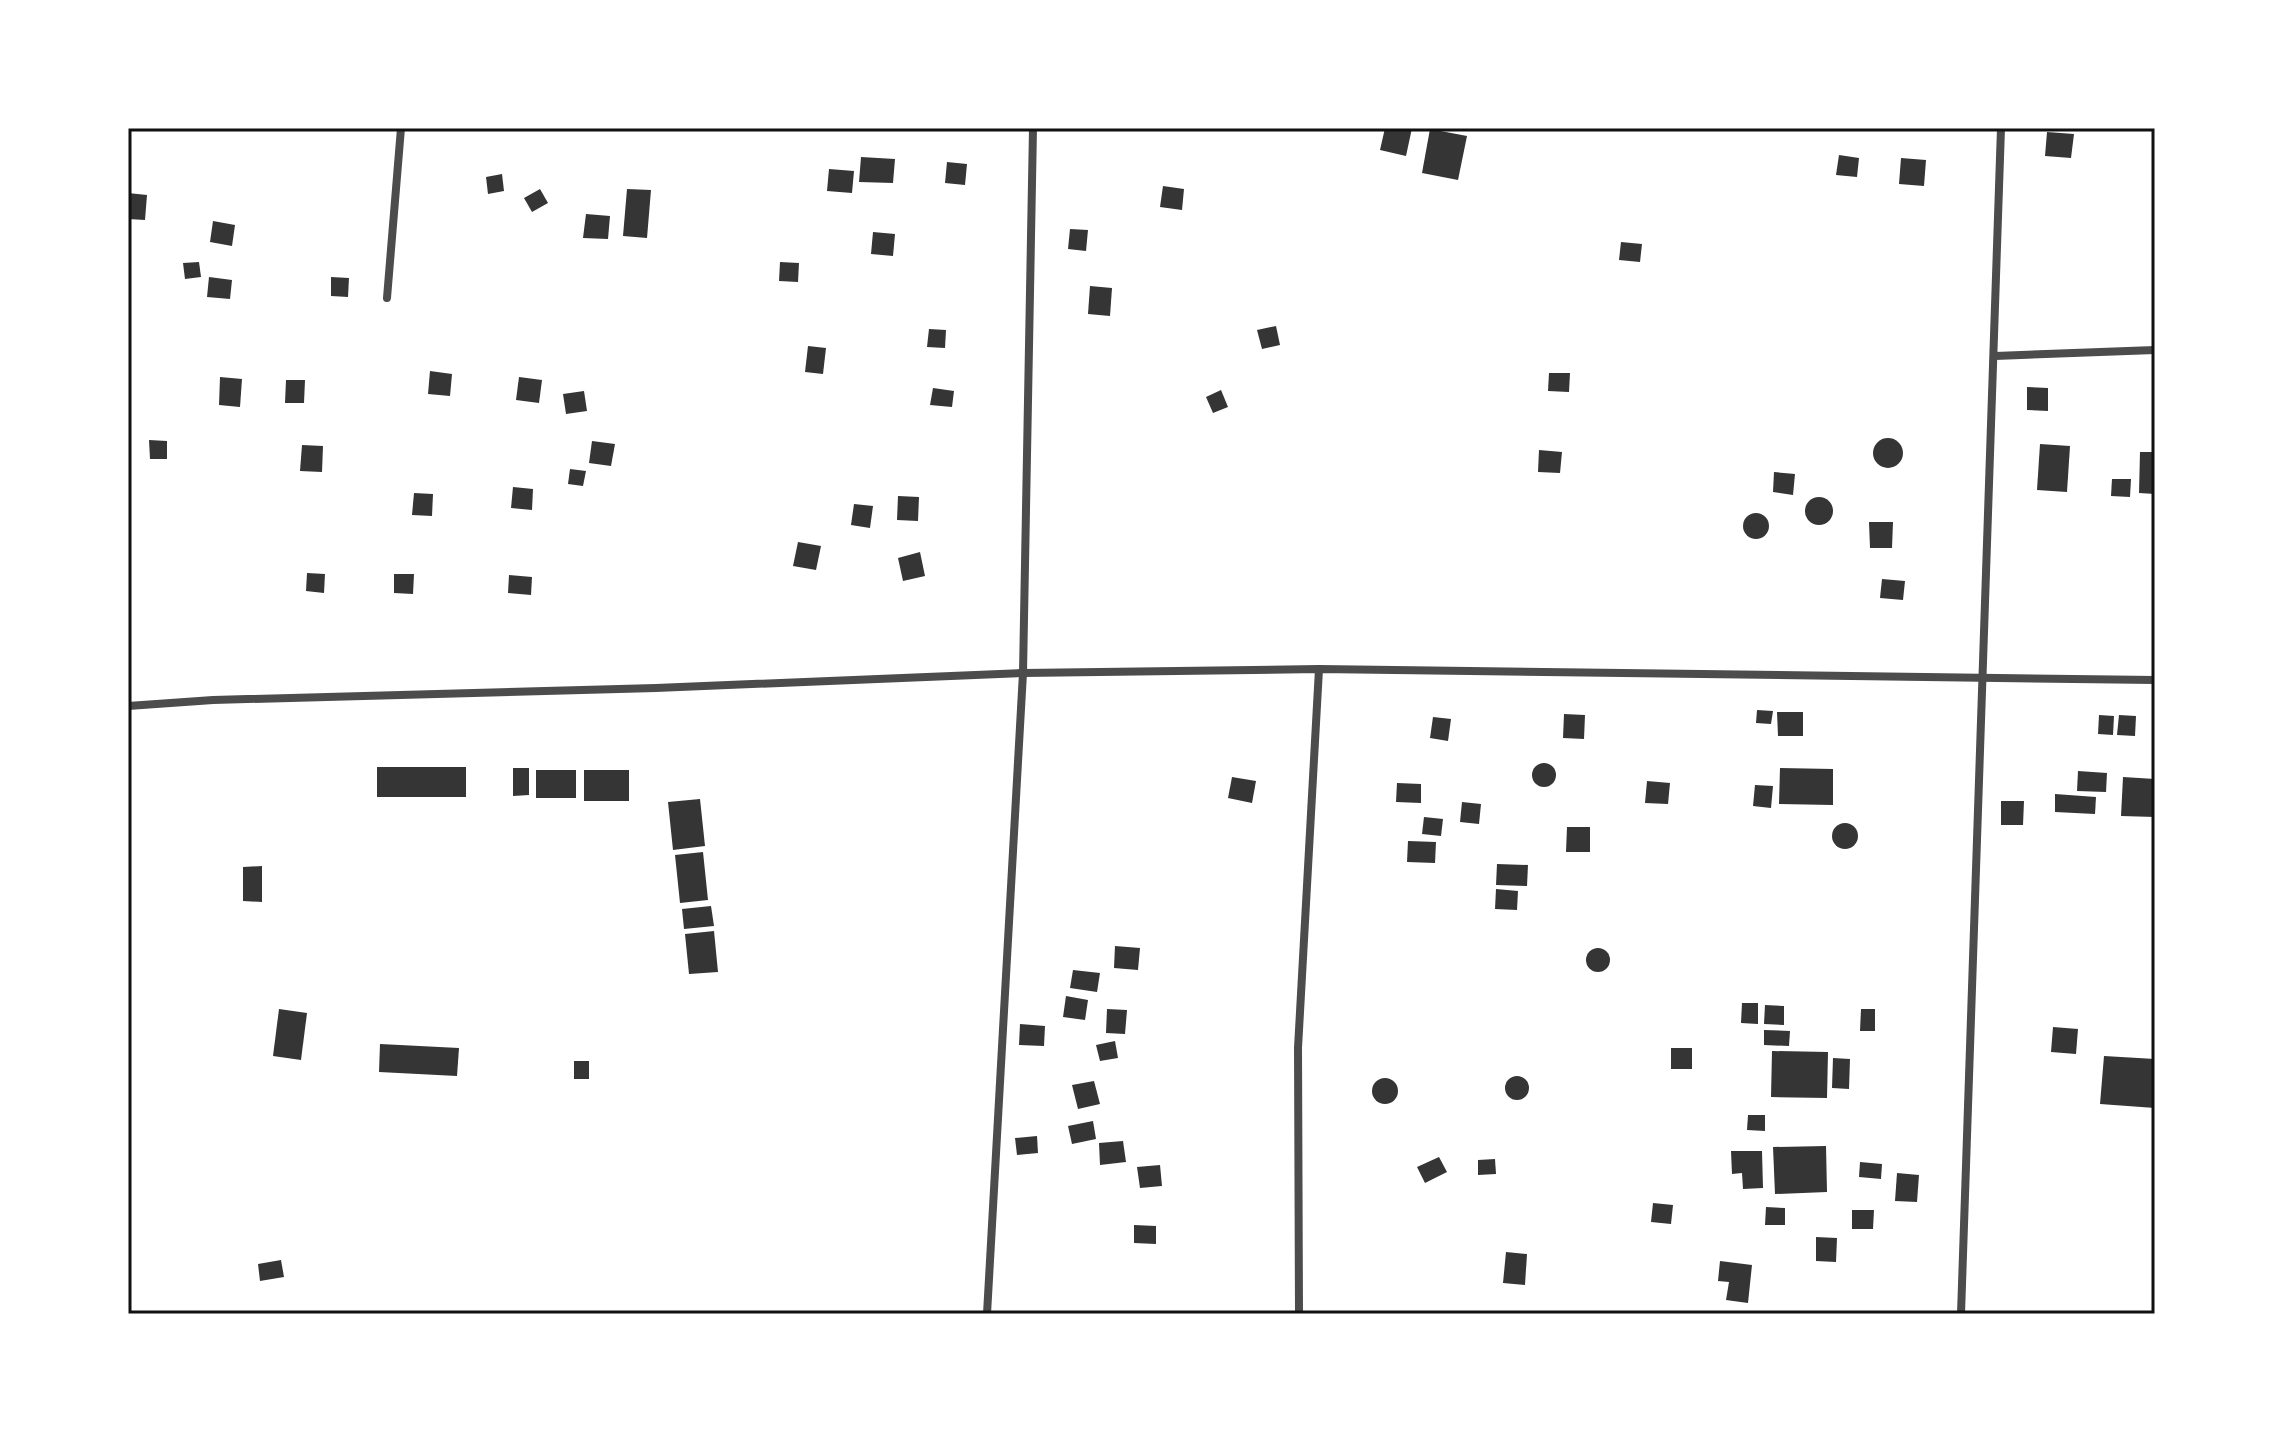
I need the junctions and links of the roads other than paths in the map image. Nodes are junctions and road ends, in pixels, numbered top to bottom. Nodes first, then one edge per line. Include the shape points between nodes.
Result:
1 (401, 128) edge
2 (1033, 128) edge
3 (2001, 128) edge
4 (387, 298) dead end
5 (2155, 350) edge
6 (1995, 356) junction
7 (1319, 669) junction
8 (1023, 673) junction
9 (1984, 676) junction
10 (2155, 680) edge
11 (128, 706) edge
12 (987, 1314) edge
13 (1299, 1314) edge
14 (1961, 1314) edge

1 - 4 street
2 - 8 street
3 - 6 street
5 - 6 street
6 - 9 street
7 - 8 street
7 - 9 street
7 - 13 street via 1298,1048
8 - 11 street
8 - 12 street
9 - 10 street
9 - 14 street

